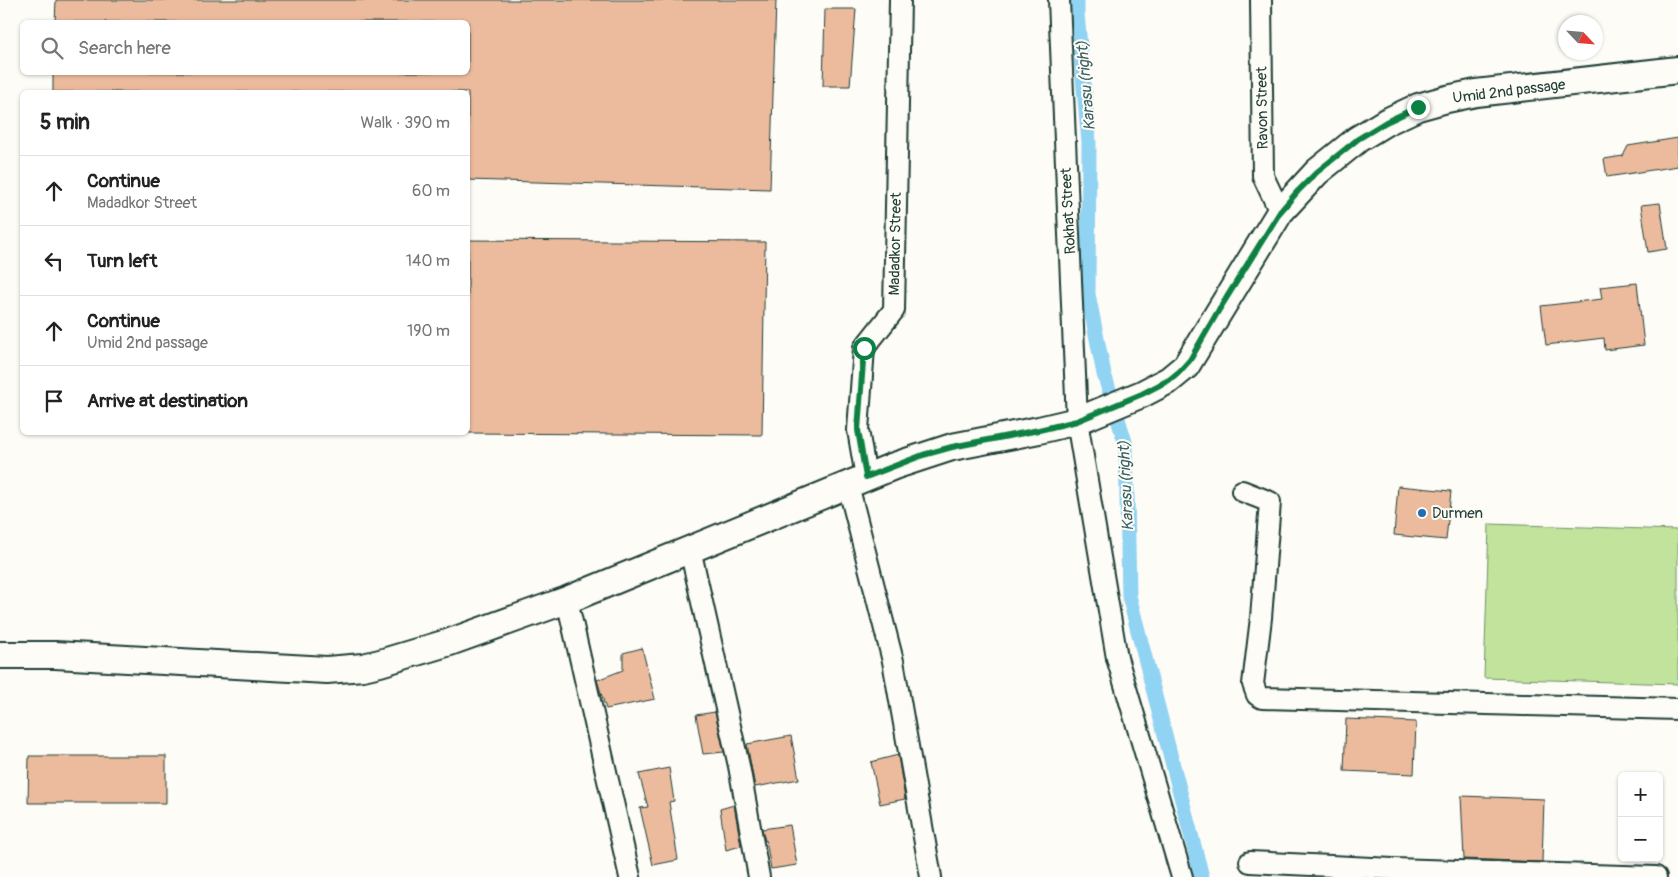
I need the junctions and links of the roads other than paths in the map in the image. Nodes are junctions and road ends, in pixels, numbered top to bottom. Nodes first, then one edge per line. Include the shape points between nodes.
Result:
1 (900, 0) edge
2 (1059, 0) edge
3 (1261, 0) edge
4 (1678, 70) edge
5 (1280, 212) junction
6 (1082, 420) junction
7 (857, 481) junction
8 (1242, 492) dead end
9 (690, 549) junction
10 (567, 600) junction
11 (0, 655) edge
12 (1678, 709) edge
13 (1250, 862) dead end
14 (630, 877) edge
15 (759, 877) edge
16 (930, 877) edge
17 (1182, 877) edge
18 (1656, 877) edge

1 - 7 street, Madadkor Street via 894,310 864,348
2 - 6 street, Rokhat Street
3 - 5 street, Ravon Street via 1263,176
4 - 5 main road, Umid 2nd passage via 1476,93 1418,107 1358,139 1317,172
5 - 6 main road, Umid 2nd passage via 1186,366 1169,380
6 - 7 main road, Umid 2nd passage via 952,447
6 - 17 street, Rokhat Street via 1116,658
7 - 9 main road, Umid 2nd passage
7 - 16 street, Madadkor Street via 893,661
8 - 12 street via 1270,502 1262,618 1253,684 1257,695 1262,698
9 - 10 main road, Umid 2nd passage
9 - 15 street via 739,766
10 - 11 main road, Umid 2nd passage via 415,653 380,663 327,670
10 - 14 street
13 - 18 street

